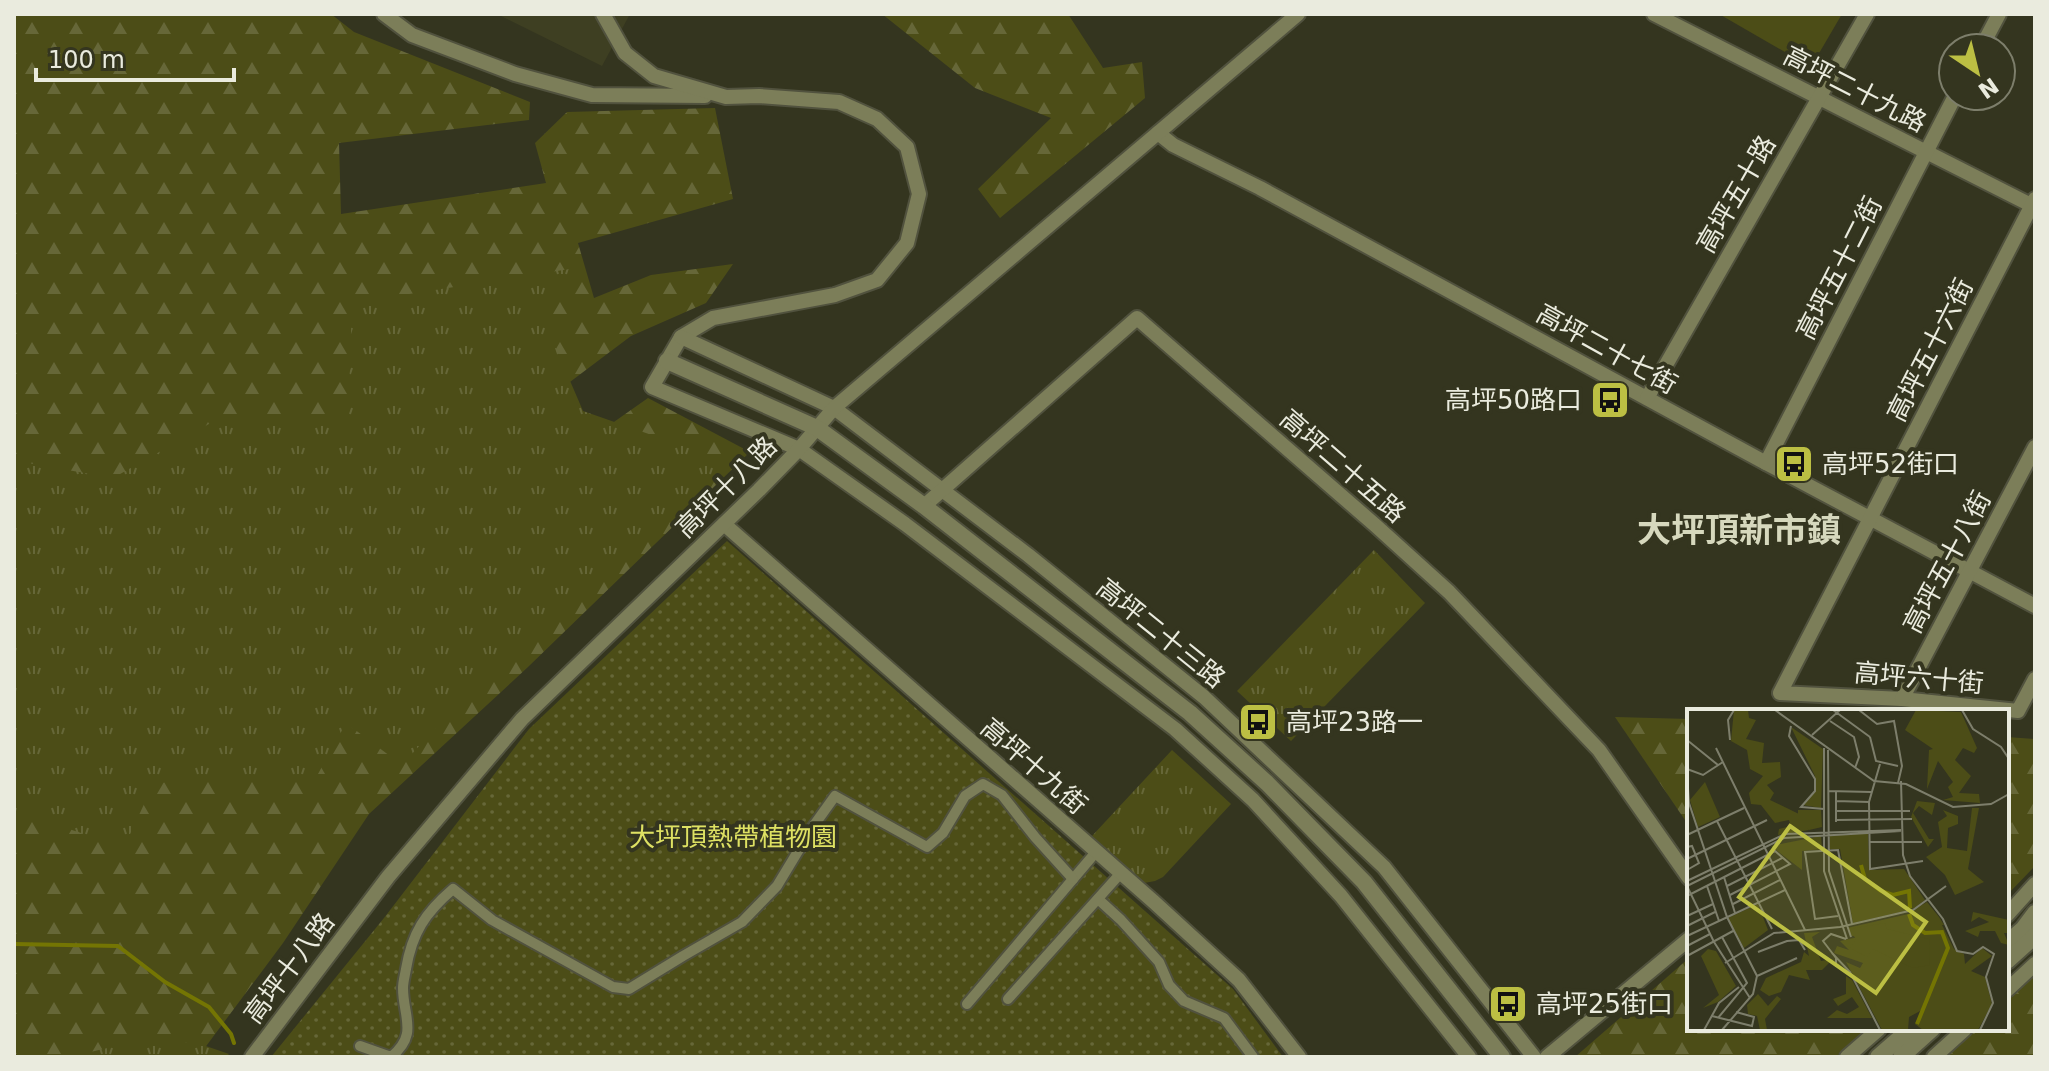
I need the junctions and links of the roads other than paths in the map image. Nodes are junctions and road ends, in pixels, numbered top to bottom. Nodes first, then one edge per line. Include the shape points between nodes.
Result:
1 (384, 14) edge
2 (603, 14) edge
3 (1298, 14) edge
4 (1654, 14) edge
5 (1867, 14) edge
6 (1999, 14) edge
7 (1989, 32) edge
8 (726, 97) junction
9 (1819, 97) junction
10 (1947, 112) edge
11 (1158, 133) junction
12 (1926, 151) junction
13 (2034, 204) edge
14 (681, 337) junction
15 (667, 361) junction
16 (1647, 398) junction
17 (834, 408) junction
18 (817, 428) junction
19 (2035, 447) edge
20 (799, 449) junction
21 (1766, 463) junction
22 (942, 489) junction
23 (924, 506) junction
24 (1870, 519) junction
25 (724, 524) junction
26 (1970, 572) junction
27 (2035, 606) edge
28 (2035, 679) edge
29 (1780, 693) joint
30 (1902, 699) junction
31 (1999, 709) edge
32 (2009, 710) edge
33 (1096, 852) junction
34 (1120, 874) junction
35 (1687, 875) edge
36 (1073, 879) junction
37 (2035, 884) edge
38 (1098, 899) junction
39 (2009, 913) edge
40 (2035, 913) edge
41 (2035, 936) edge
42 (1687, 941) edge
43 (2009, 941) edge
44 (2009, 959) edge
45 (2035, 964) edge
46 (2009, 988) edge
47 (1008, 999) dead end
48 (967, 1004) dead end
49 (1877, 1031) edge
50 (1908, 1031) edge
51 (1930, 1031) edge
52 (1963, 1031) edge
53 (360, 1046) dead end
54 (252, 1057) edge
55 (1253, 1057) edge
56 (1299, 1057) edge
57 (1469, 1057) edge
58 (1502, 1057) edge
59 (1534, 1057) edge
60 (1547, 1057) edge
61 (1847, 1057) edge
62 (1878, 1057) edge
63 (1901, 1057) edge
64 (1934, 1057) edge

1 - 8 street via 412,35 515,74 592,95
2 - 8 street via 625,53 654,76
3 - 11 street, 高坪十八路
4 - 9 street, 高坪二十九路
5 - 9 street, 高坪五十路
6 - 7 street
8 - 14 street via 839,102 877,119 907,147 919,194 907,243 877,280 835,295 713,318
9 - 12 street, 高坪二十九路
9 - 16 street, 高坪五十路
10 - 12 street, 高坪五十二街
11 - 16 street, 高坪二十七街
11 - 17 street, 高坪十八路
12 - 13 street, 高坪二十九路
12 - 21 street, 高坪五十二街
13 - 24 street, 高坪五十六街
14 - 15 street
14 - 17 street, 高坪二十三路
15 - 18 street, 高坪二十三路
15 - 20 street via 652,387
16 - 21 street, 高坪二十七街
17 - 18 street, 高坪十八路
17 - 22 street, 高坪二十三路
18 - 20 street, 高坪十八路
18 - 23 street, 高坪二十三路
19 - 26 street, 高坪五十八街
20 - 25 street, 高坪十八路
20 - 57 street via 1175,729 1253,800 1341,896
21 - 24 street, 高坪二十七街
22 - 23 street, 高坪二十五路
22 - 35 street, 高坪二十五路 via 1137,318 1449,592 1599,750
22 - 59 street, 高坪二十三路 via 1204,697 1384,867
23 - 58 street, 高坪二十三路 via 1190,713 1267,783 1364,882
24 - 26 street, 高坪二十七街
24 - 29 street, 高坪五十六街
25 - 33 street, 高坪十九街
25 - 54 street, 高坪十八路 via 522,719 388,877
26 - 27 street, 高坪二十七街
26 - 30 street, 高坪五十八街
28 - 32 street, 高坪六十街 via 2018,711
29 - 30 street, 高坪六十街
30 - 31 street, 高坪六十街
33 - 34 street, 高坪十九街
33 - 36 street
34 - 38 street
34 - 56 street, 高坪十九街 via 1239,980
36 - 48 street
36 - 53 street via 1002,795 983,784 965,796 943,833 927,847 835,796 777,886 742,922 629,989 613,987 492,920 453,889 425,916 410,946 403,986 408,1025 403,1047 391,1057
37 - 39 street
38 - 47 street
38 - 55 street via 1159,962 1184,1001 1224,1018
40 - 43 street
41 - 44 street
42 - 60 street
45 - 46 street
49 - 61 street
50 - 62 street
51 - 63 street
52 - 64 street

